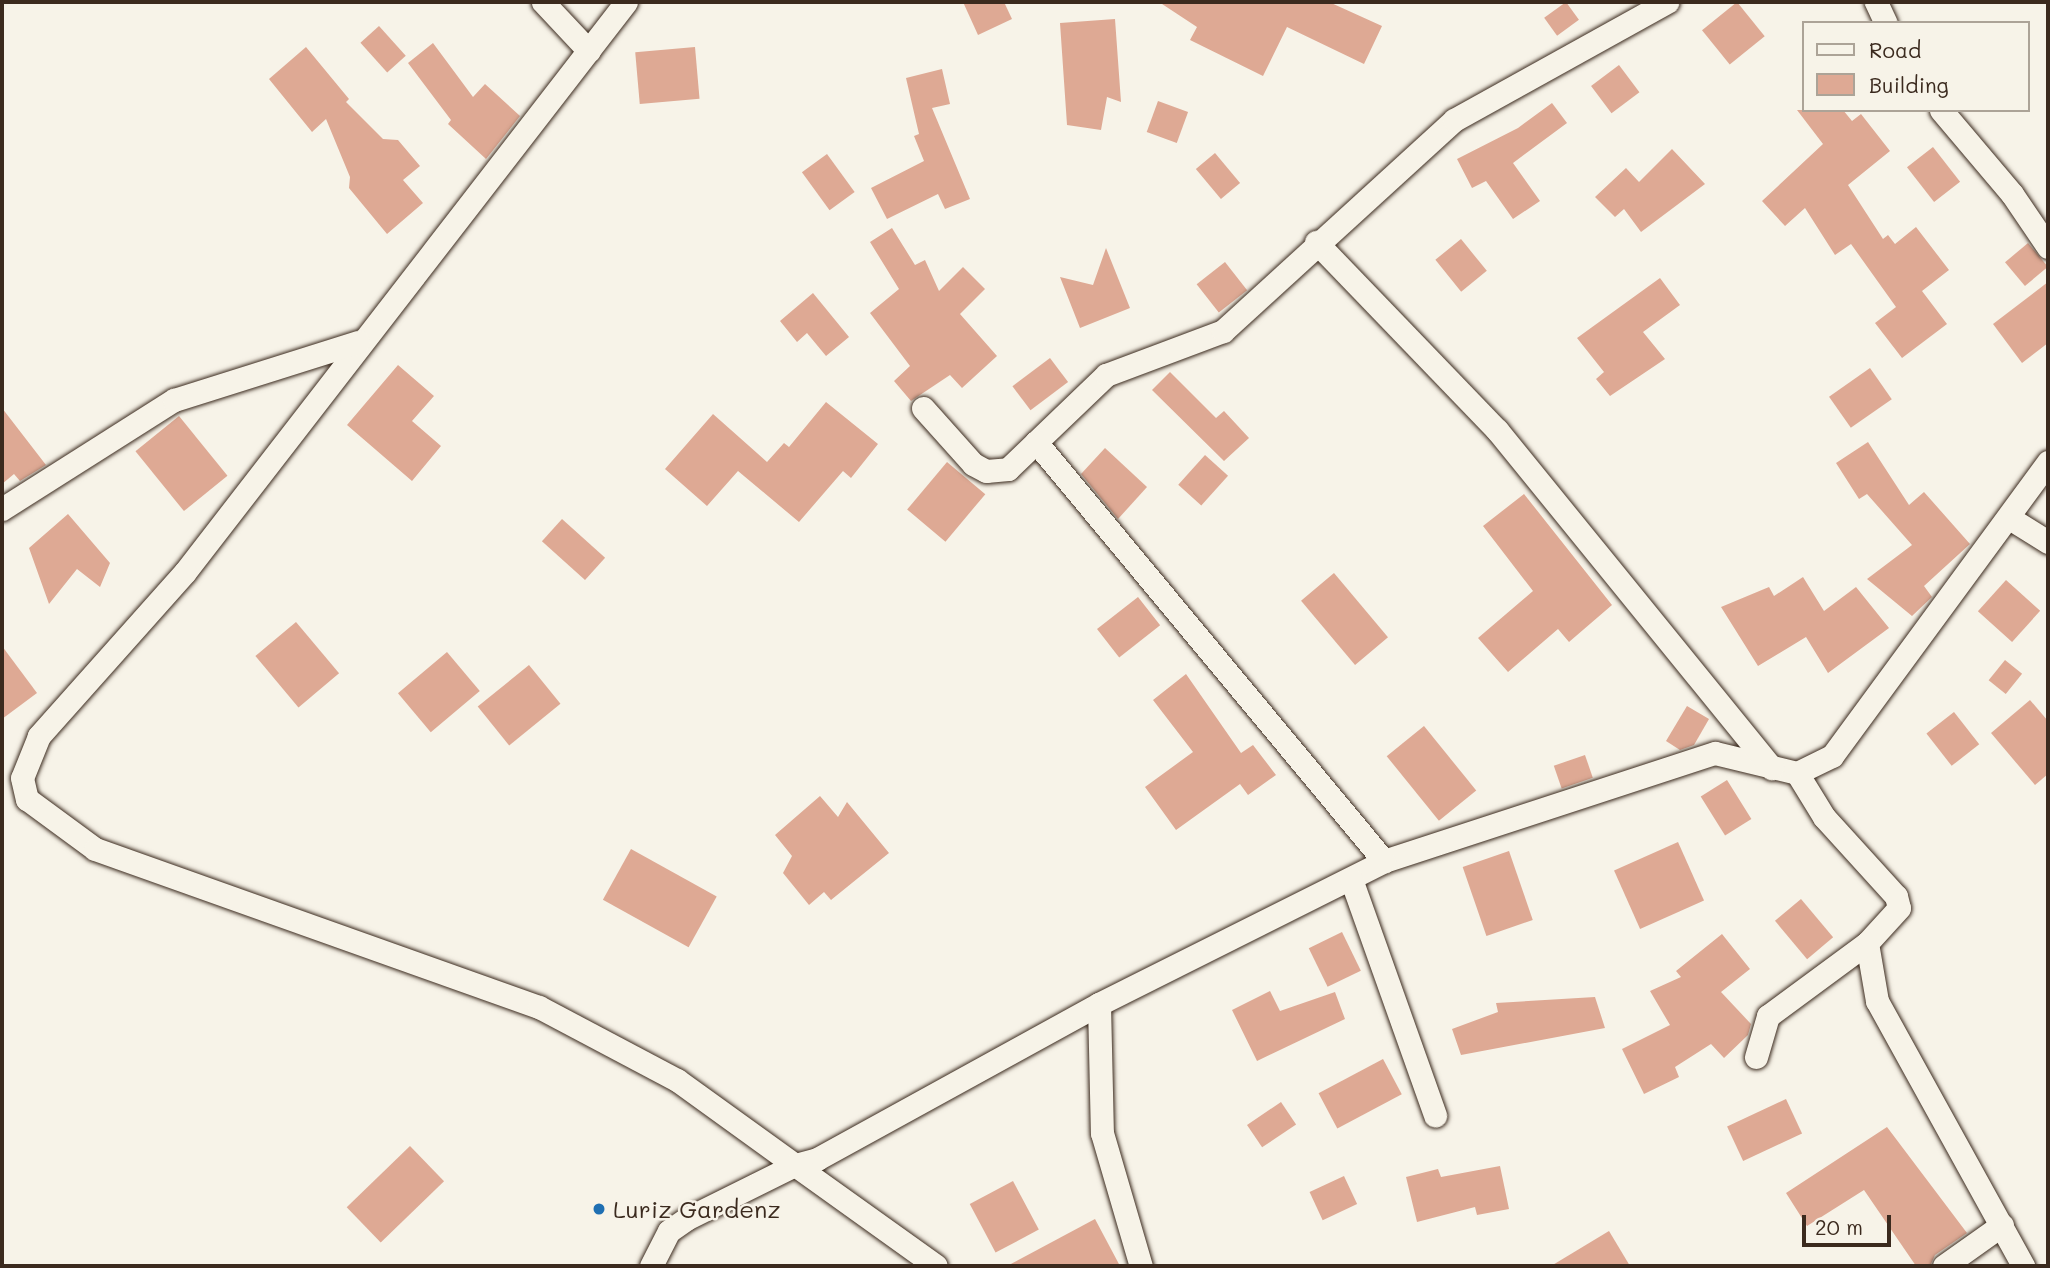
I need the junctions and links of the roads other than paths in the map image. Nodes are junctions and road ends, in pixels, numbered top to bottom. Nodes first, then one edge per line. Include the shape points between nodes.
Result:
1 (543, 2) edge
2 (626, 2) edge
3 (1667, 2) edge
4 (1876, 2) edge
5 (1885, 21) edge
6 (589, 51) junction
7 (1943, 112) edge
8 (1316, 242) junction
9 (2048, 247) edge
10 (358, 342) junction
11 (923, 408) dead end
12 (1036, 442) junction
13 (2048, 462) edge
14 (2, 509) edge
15 (2011, 519) junction
16 (2048, 542) edge
17 (1772, 768) junction
18 (1797, 773) junction
19 (1384, 861) junction
20 (1352, 879) junction
21 (1867, 943) junction
22 (1099, 1004) junction
23 (1756, 1057) dead end
24 (1435, 1115) dead end
25 (795, 1165) junction
26 (2002, 1225) junction
27 (651, 1266) edge
28 (936, 1266) edge
29 (1141, 1266) edge
30 (1944, 1266) edge
31 (2023, 1266) edge

1 - 6 street
2 - 6 street
3 - 8 street via 1454,120
4 - 5 street
6 - 10 street
7 - 9 street via 2012,194
8 - 12 street via 1266,297 1223,331 1182,349 1138,358 1106,375
8 - 17 street via 1497,430
10 - 14 street via 174,400
10 - 25 street via 185,572 39,736 23,764 27,799 95,849 539,1007 677,1080
11 - 12 street via 986,471 1008,469
12 - 19 street
13 - 15 street
15 - 16 street
15 - 18 street via 1832,756
17 - 18 street
17 - 19 street via 1715,753
18 - 21 street via 1824,817 1896,896 1899,908
19 - 20 street
20 - 22 street
20 - 24 street
21 - 23 street via 1768,1016
21 - 26 street via 1877,1001
22 - 25 street via 817,1159
22 - 29 street via 1102,1133
25 - 27 street via 686,1219 669,1231
25 - 28 street
26 - 30 street
26 - 31 street

